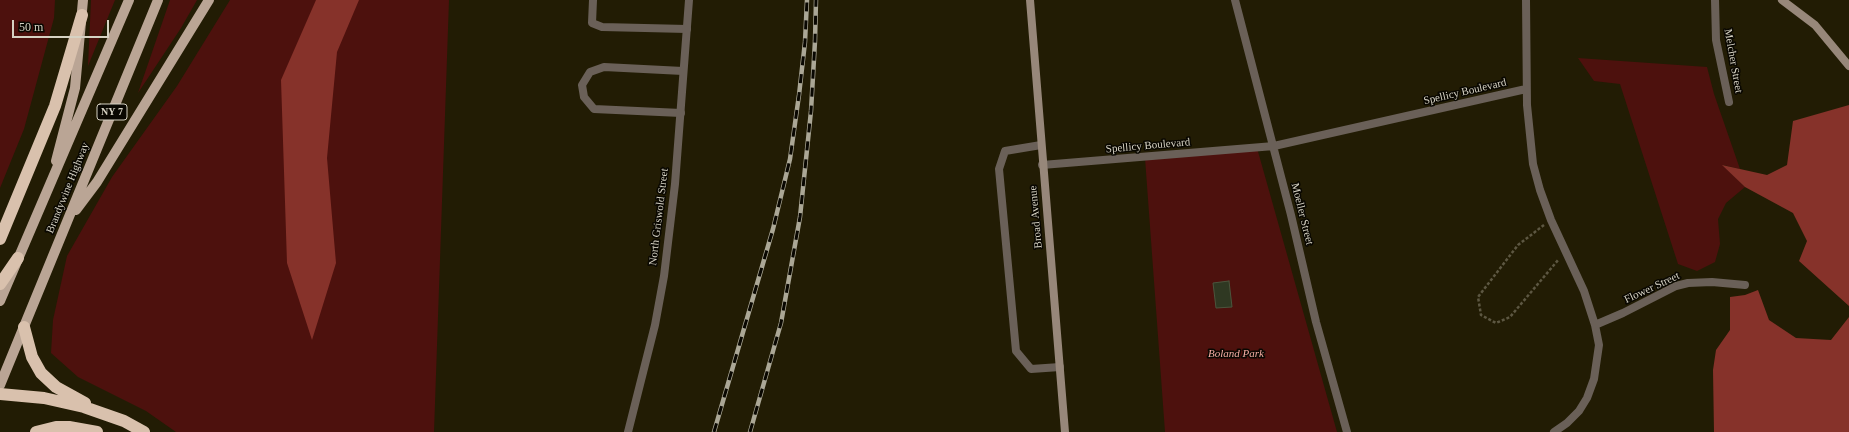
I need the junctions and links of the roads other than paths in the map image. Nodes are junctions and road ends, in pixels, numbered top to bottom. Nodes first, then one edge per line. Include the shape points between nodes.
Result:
1 (83, 0) edge
2 (129, 0) edge
3 (158, 0) edge
4 (210, 0) edge
5 (593, 0) edge
6 (689, 0) edge
7 (1030, 0) edge
8 (1235, 0) edge
9 (1526, 0) edge
10 (1715, 0) edge
11 (1782, 0) edge
12 (82, 15) junction
13 (687, 29) junction
14 (1849, 66) edge
15 (683, 71) junction
16 (1526, 89) junction
17 (1729, 102) dead end
18 (681, 113) junction
19 (1041, 145) junction
20 (1274, 146) junction
21 (1042, 165) junction
22 (48, 190) junction
23 (66, 223) junction
24 (0, 239) edge
25 (18, 258) junction
26 (0, 284) edge
27 (1745, 284) dead end
28 (0, 302) edge
29 (1595, 325) junction
30 (24, 327) junction
31 (1060, 367) junction
32 (0, 385) edge
33 (0, 394) edge
34 (102, 413) junction
35 (36, 432) edge
36 (97, 432) edge
37 (144, 432) edge
38 (628, 432) edge
39 (1065, 432) edge
40 (1347, 432) edge
41 (1554, 432) edge

1 - 12 main road
2 - 22 main road, Brandywine Highway / NY 7
3 - 23 main road, Brandywine Highway / NY 7
4 - 23 main road via 97,182
5 - 13 street via 592,23 602,27
6 - 13 street, North Griswold Street
7 - 19 main road, Broad Avenue
8 - 20 street, Moeller Street
9 - 16 street
10 - 17 street, Melcher Street via 1716,40
11 - 14 main road via 1814,25
12 - 22 main road via 75,88
12 - 24 highway via 55,106
13 - 15 street, North Griswold Street
15 - 18 street, North Griswold Street
15 - 18 street via 604,66 590,72 582,85 584,97 594,109
16 - 20 street, Spellicy Boulevard
16 - 29 street via 1533,164 1540,190 1584,291
18 - 38 street, North Griswold Street via 664,276 655,325
19 - 21 main road, Broad Avenue
19 - 31 street via 1005,151 999,169 1016,351 1031,369
20 - 21 street, Spellicy Boulevard
20 - 40 street, Moeller Street via 1316,322
21 - 31 main road, Broad Avenue
22 - 25 main road, Brandywine Highway / NY 7
23 - 30 main road, Brandywine Highway / NY 7
25 - 26 highway
25 - 28 main road, Brandywine Highway / NY 7
27 - 29 street, Flower Street via 1712,282 1676,286
29 - 41 street via 1597,362 1587,398 1579,411
30 - 32 main road, Brandywine Highway / NY 7
30 - 34 highway via 32,358 41,373 56,387
31 - 39 main road, Broad Avenue
33 - 34 highway via 44,398
34 - 37 highway
35 - 36 highway via 56,427

